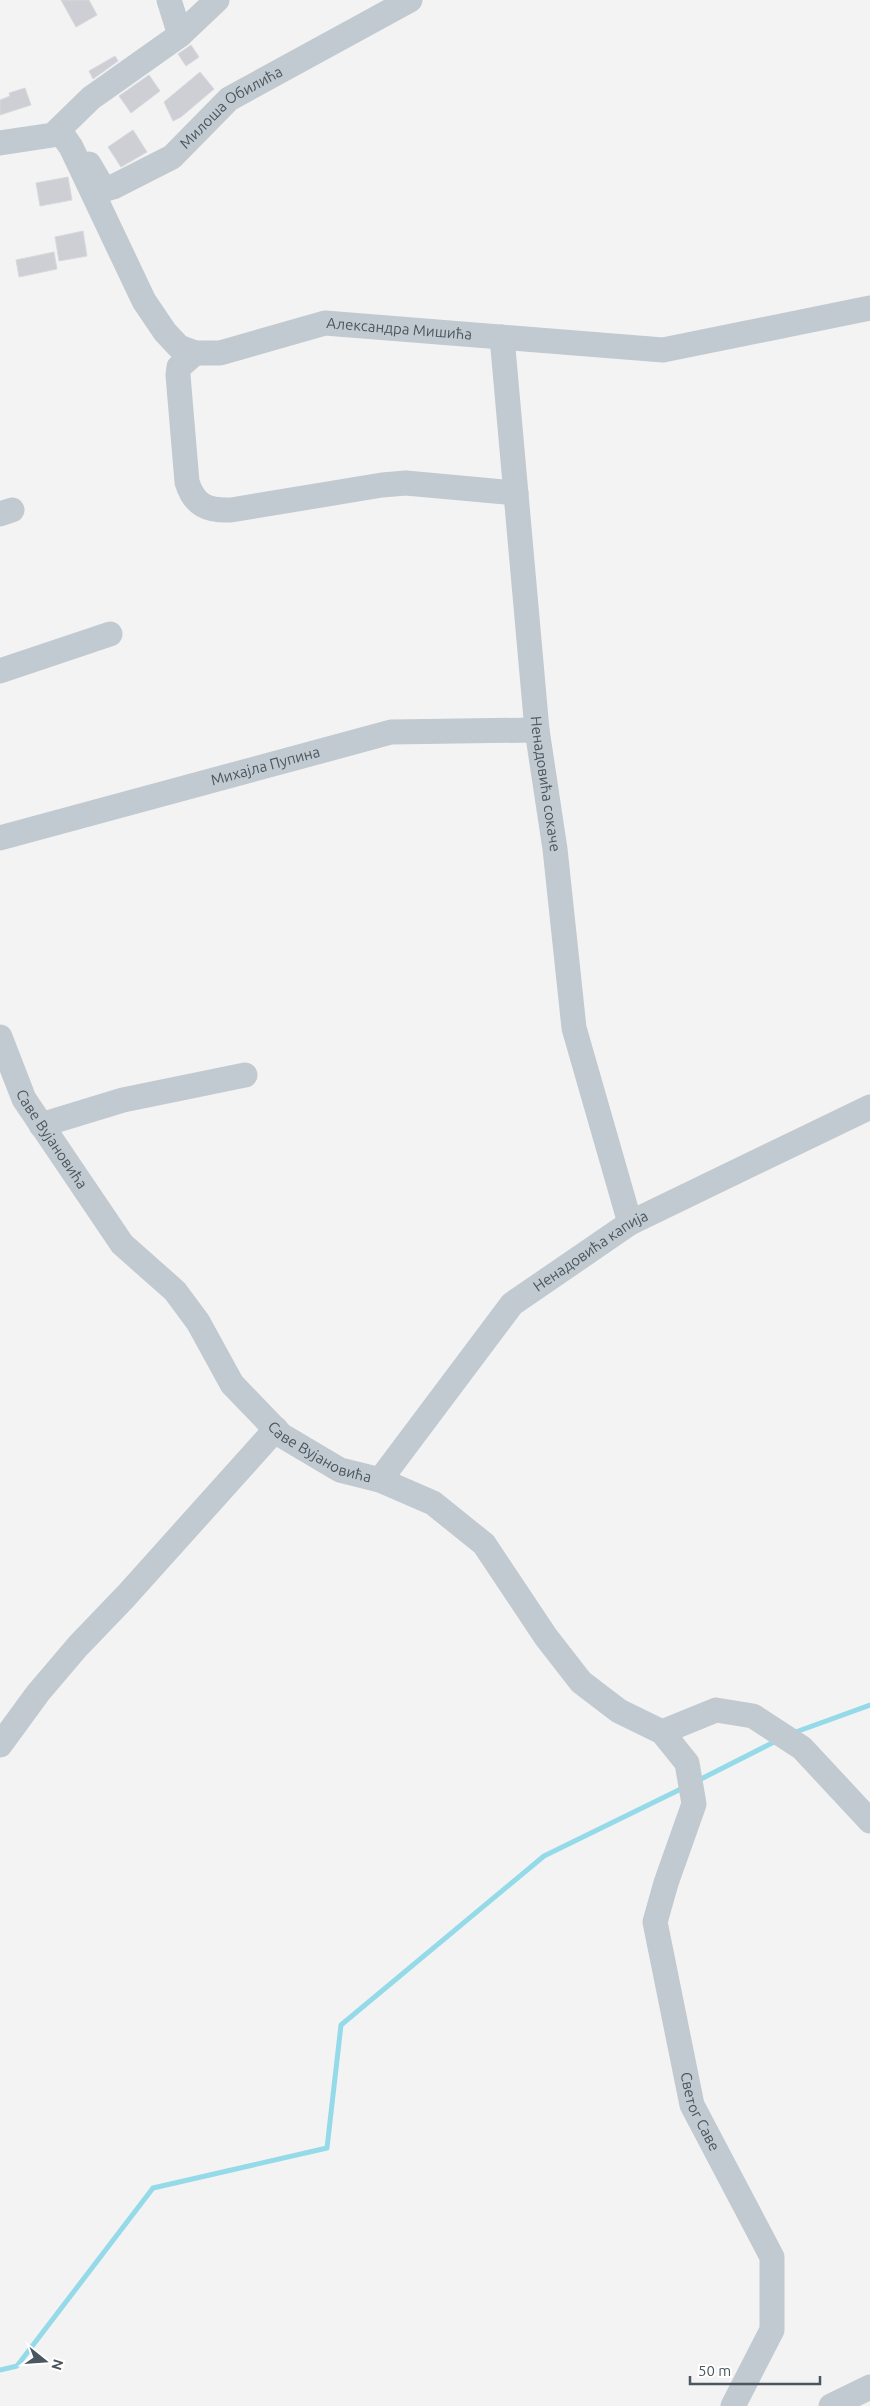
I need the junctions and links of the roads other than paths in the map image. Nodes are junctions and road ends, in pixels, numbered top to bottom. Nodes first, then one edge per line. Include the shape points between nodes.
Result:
1 (169, 0) edge
2 (217, 0) edge
3 (410, 0) edge
4 (180, 35) junction
5 (65, 139) junction
6 (0, 143) edge
7 (870, 308) edge
8 (502, 337) junction
9 (195, 353) junction
10 (516, 493) junction
11 (110, 634) dead end
12 (0, 671) edge
13 (537, 730) junction
14 (0, 838) edge
15 (0, 1038) edge
16 (245, 1075) dead end
17 (870, 1107) edge
18 (42, 1125) junction
19 (630, 1223) junction
20 (276, 1429) junction
21 (380, 1480) junction
22 (662, 1732) junction
23 (0, 1745) edge
24 (694, 1804) joint
25 (870, 1821) edge
26 (870, 2387) edge
27 (734, 2406) edge
28 (831, 2406) edge

1 - 4 street
2 - 4 street
3 - 5 street, Милоша Обилића via 229,100 172,157 113,187 102,186 79,147
4 - 5 street via 91,98
5 - 6 street
5 - 9 street via 144,302 165,332 179,346
7 - 8 street, Александра Мишића via 663,350
8 - 9 street, Александра Мишића via 326,324 220,353
8 - 10 street, Ненадовића сокаче
9 - 10 street via 180,368 178,375 187,482 191,494 203,506 231,510 382,485 406,484
10 - 13 street, Ненадовића сокаче
11 - 12 street
13 - 14 street, Михајла Пупина via 391,732
13 - 19 street, Ненадовића сокаче via 555,849 574,1028
15 - 18 street, Саве Вујановића via 24,1099
16 - 18 street via 123,1100
17 - 19 street, Ненадовића капија
18 - 20 street, Саве Вујановића via 122,1244 175,1291 198,1322 232,1384
19 - 21 street, Ненадовића капија via 512,1304
20 - 21 street, Саве Вујановића via 340,1470
20 - 23 street via 78,1646
21 - 22 street, Саве Вујановића via 433,1503 484,1544 546,1637 581,1682 619,1710
22 - 24 street, Саве Вујановића via 687,1763
22 - 25 street via 716,1710 753,1716 802,1748
24 - 27 street, Светог Саве via 655,1922 692,2105 772,2257 772,2330
26 - 28 street

